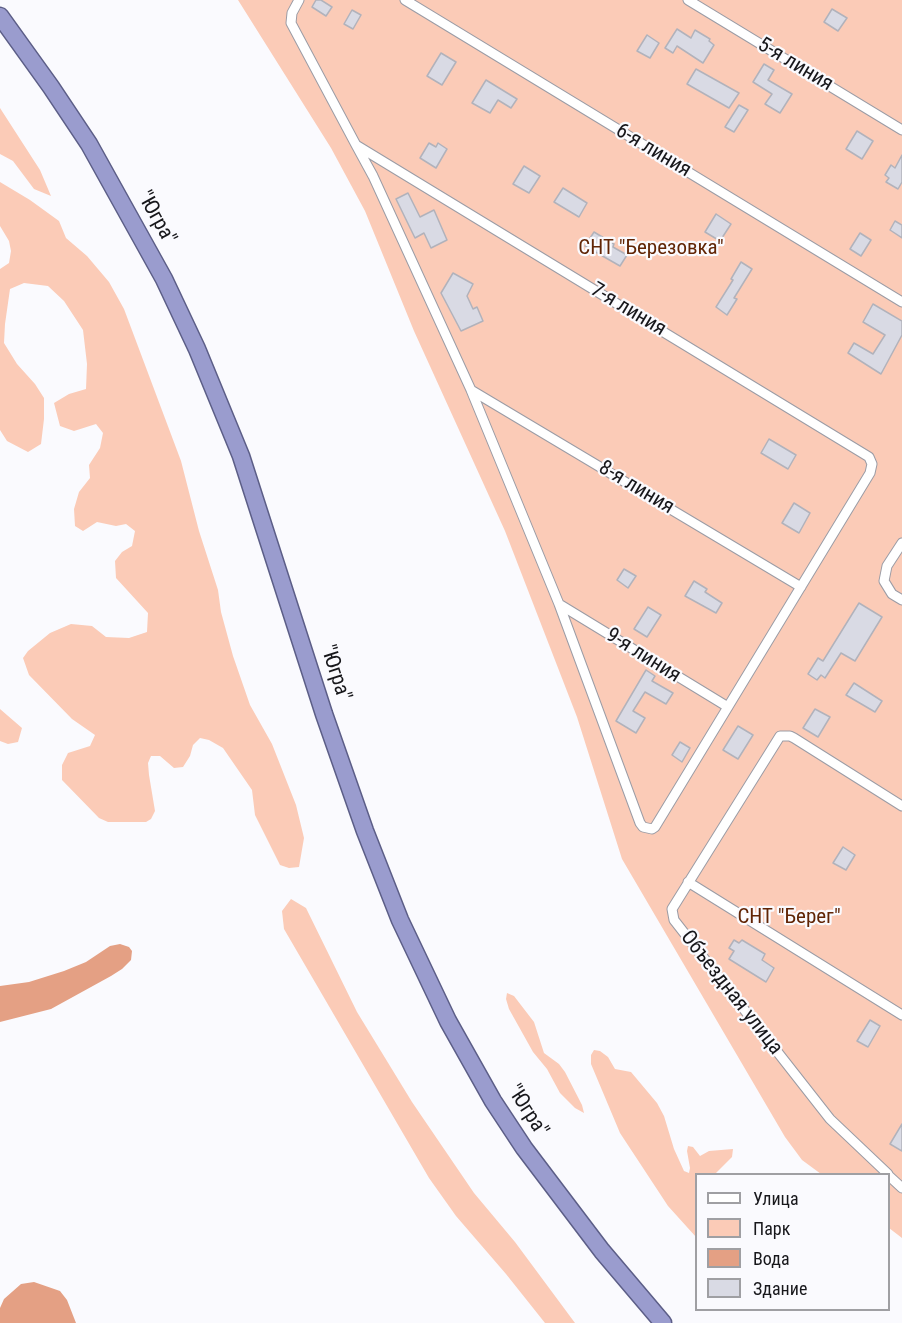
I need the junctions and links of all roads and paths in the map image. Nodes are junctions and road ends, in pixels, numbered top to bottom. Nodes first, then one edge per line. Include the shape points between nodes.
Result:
1 (299, 0) edge
2 (405, 0) edge
3 (688, 0) edge
4 (0, 16) edge
5 (902, 130) edge
6 (356, 145) junction
7 (902, 302) edge
8 (471, 390) junction
9 (902, 543) edge
10 (801, 587) junction
11 (902, 600) edge
12 (559, 604) junction
13 (728, 707) junction
14 (902, 806) edge
15 (688, 882) junction
16 (902, 1015) edge
17 (886, 1173) edge
18 (890, 1177) edge
19 (902, 1188) edge
20 (663, 1323) edge

1 - 6 street via 291,23
2 - 7 street, 6-я линия
3 - 5 street, 5-я линия
4 - 20 highway, "Югра" via 89,144 164,279 197,349 241,456 365,831 400,920 448,1021 524,1148
6 - 8 street
6 - 10 street, 7-я линия via 869,457 870,473
8 - 10 street, 8-я линия
8 - 12 street
9 - 11 street via 887,566 884,581 892,594
10 - 13 street
12 - 13 street, 9-я линия
12 - 13 street via 647,830 655,827
14 - 15 street, Объездная улица via 785,735 777,740
15 - 16 street
15 - 17 street, Объездная улица via 674,903 674,920 830,1119
18 - 19 street, Объездная улица

